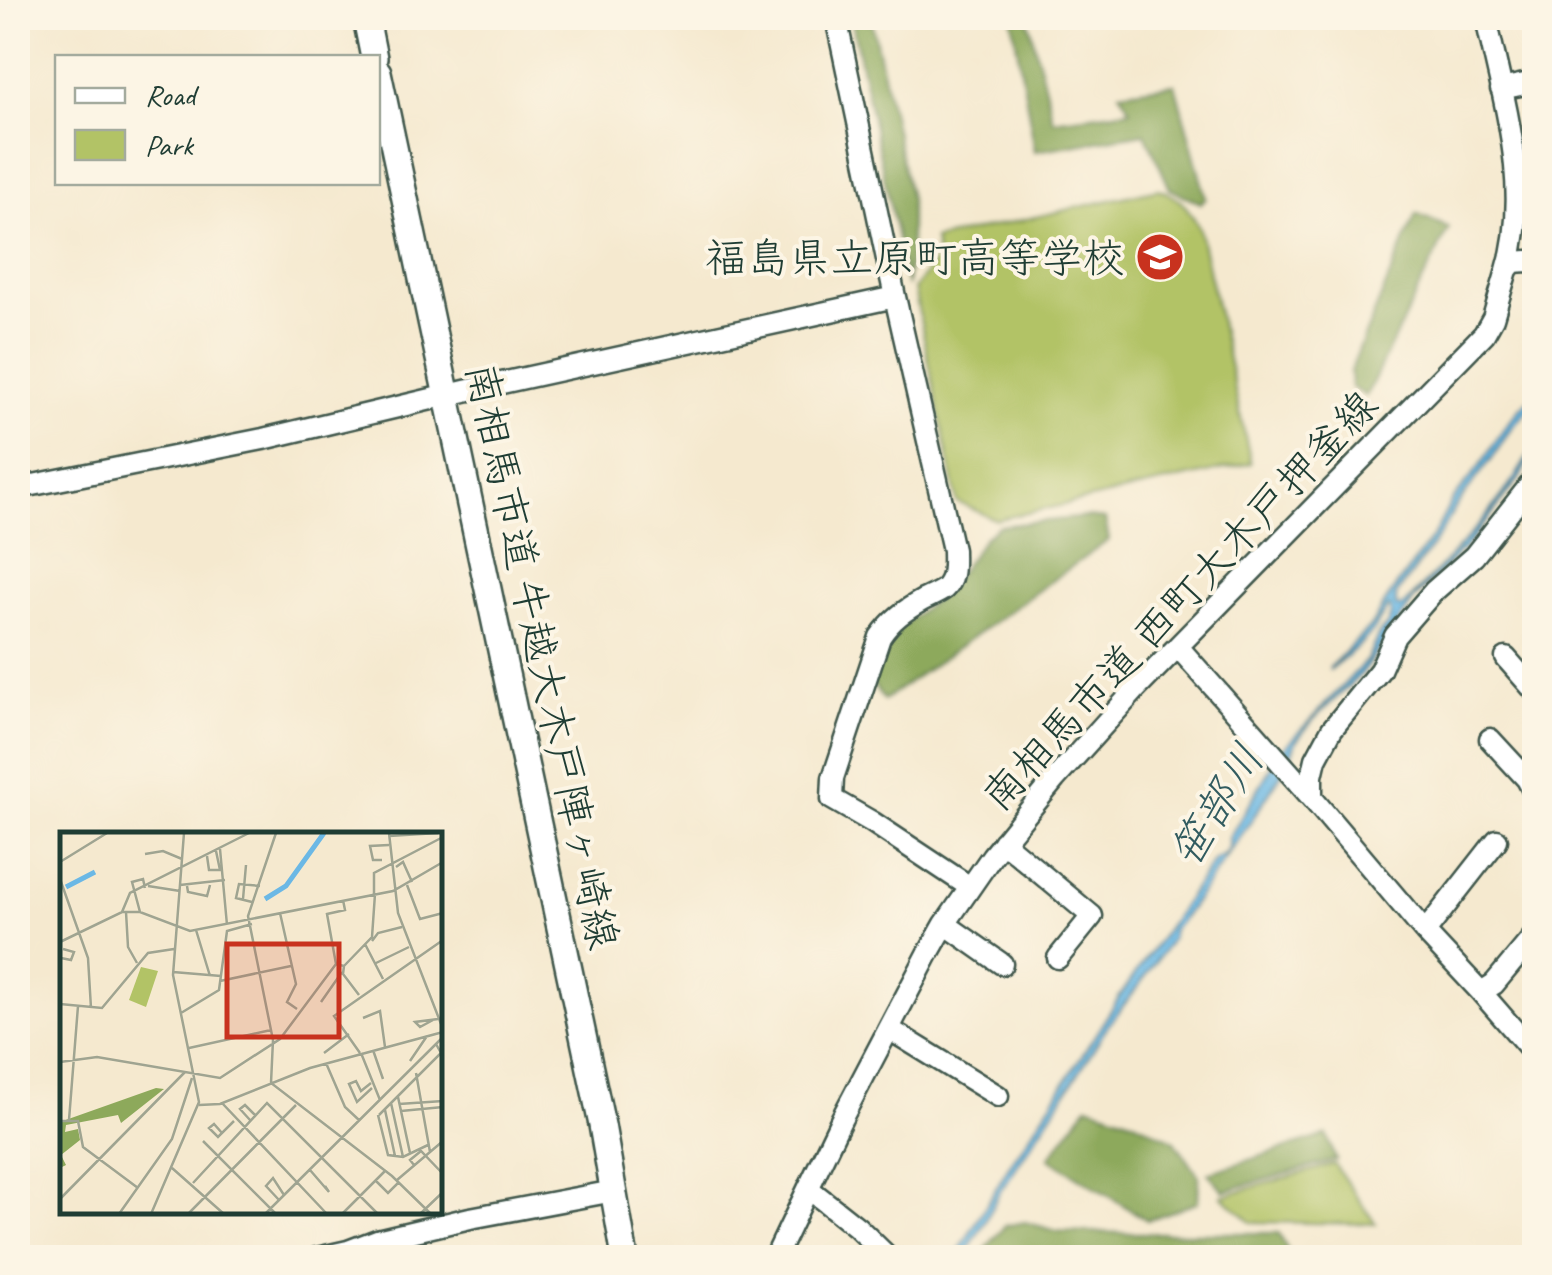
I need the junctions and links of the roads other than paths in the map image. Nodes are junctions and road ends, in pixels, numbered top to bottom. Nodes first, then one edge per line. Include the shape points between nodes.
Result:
1 (366, 18) edge
2 (836, 18) edge
3 (1486, 18) edge
4 (373, 55) edge
5 (380, 81) edge
6 (1534, 82) edge
7 (1501, 89) junction
8 (1534, 263) edge
9 (1507, 270) junction
10 (895, 297) junction
11 (448, 396) junction
12 (1534, 480) edge
13 (18, 488) edge
14 (1178, 648) junction
15 (1506, 658) dead end
16 (1534, 690) edge
17 (1490, 739) dead end
18 (1534, 792) edge
19 (1307, 793) junction
20 (1498, 840) dead end
21 (1003, 842) junction
22 (970, 888) junction
23 (946, 924) junction
24 (1425, 932) junction
25 (1534, 936) edge
26 (1058, 958) dead end
27 (1002, 964) dead end
28 (1481, 992) junction
29 (889, 1028) junction
30 (1534, 1053) edge
31 (998, 1096) dead end
32 (809, 1189) junction
33 (614, 1191) junction
34 (340, 1255) edge
35 (318, 1258) edge
36 (625, 1258) edge
37 (775, 1258) edge
38 (888, 1258) edge

1 - 4 street
2 - 10 street
3 - 7 street, 南相馬市道 西町大木戸押釜線
5 - 11 street, 南相馬市道 牛越大木戸陣ヶ崎線
6 - 7 street
7 - 9 street, 南相馬市道 西町大木戸押釜線 via 1516,172
8 - 9 street via 1513,262
9 - 14 street, 南相馬市道 西町大木戸押釜線 via 1484,334
10 - 11 street
10 - 22 street via 953,550 952,578 880,637 833,778 832,799
11 - 13 street
11 - 33 street, 南相馬市道 牛越大木戸陣ヶ崎線
12 - 19 street via 1474,556 1395,636 1380,670 1332,729
14 - 19 street
14 - 21 street, 南相馬市道 西町大木戸押釜線
15 - 16 street
17 - 18 street
19 - 24 street
20 - 24 street
21 - 22 street, 南相馬市道 西町大木戸押釜線
21 - 26 street via 1092,916
22 - 23 street, 南相馬市道 西町大木戸押釜線
23 - 27 street
23 - 29 street, 南相馬市道 西町大木戸押釜線
24 - 28 street
25 - 28 street
28 - 30 street
29 - 31 street
29 - 32 street, 南相馬市道 西町大木戸押釜線
32 - 37 street, 南相馬市道 西町大木戸押釜線
32 - 38 street
33 - 34 street via 470,1218
33 - 36 street, 南相馬市道 牛越大木戸陣ヶ崎線
34 - 35 street

